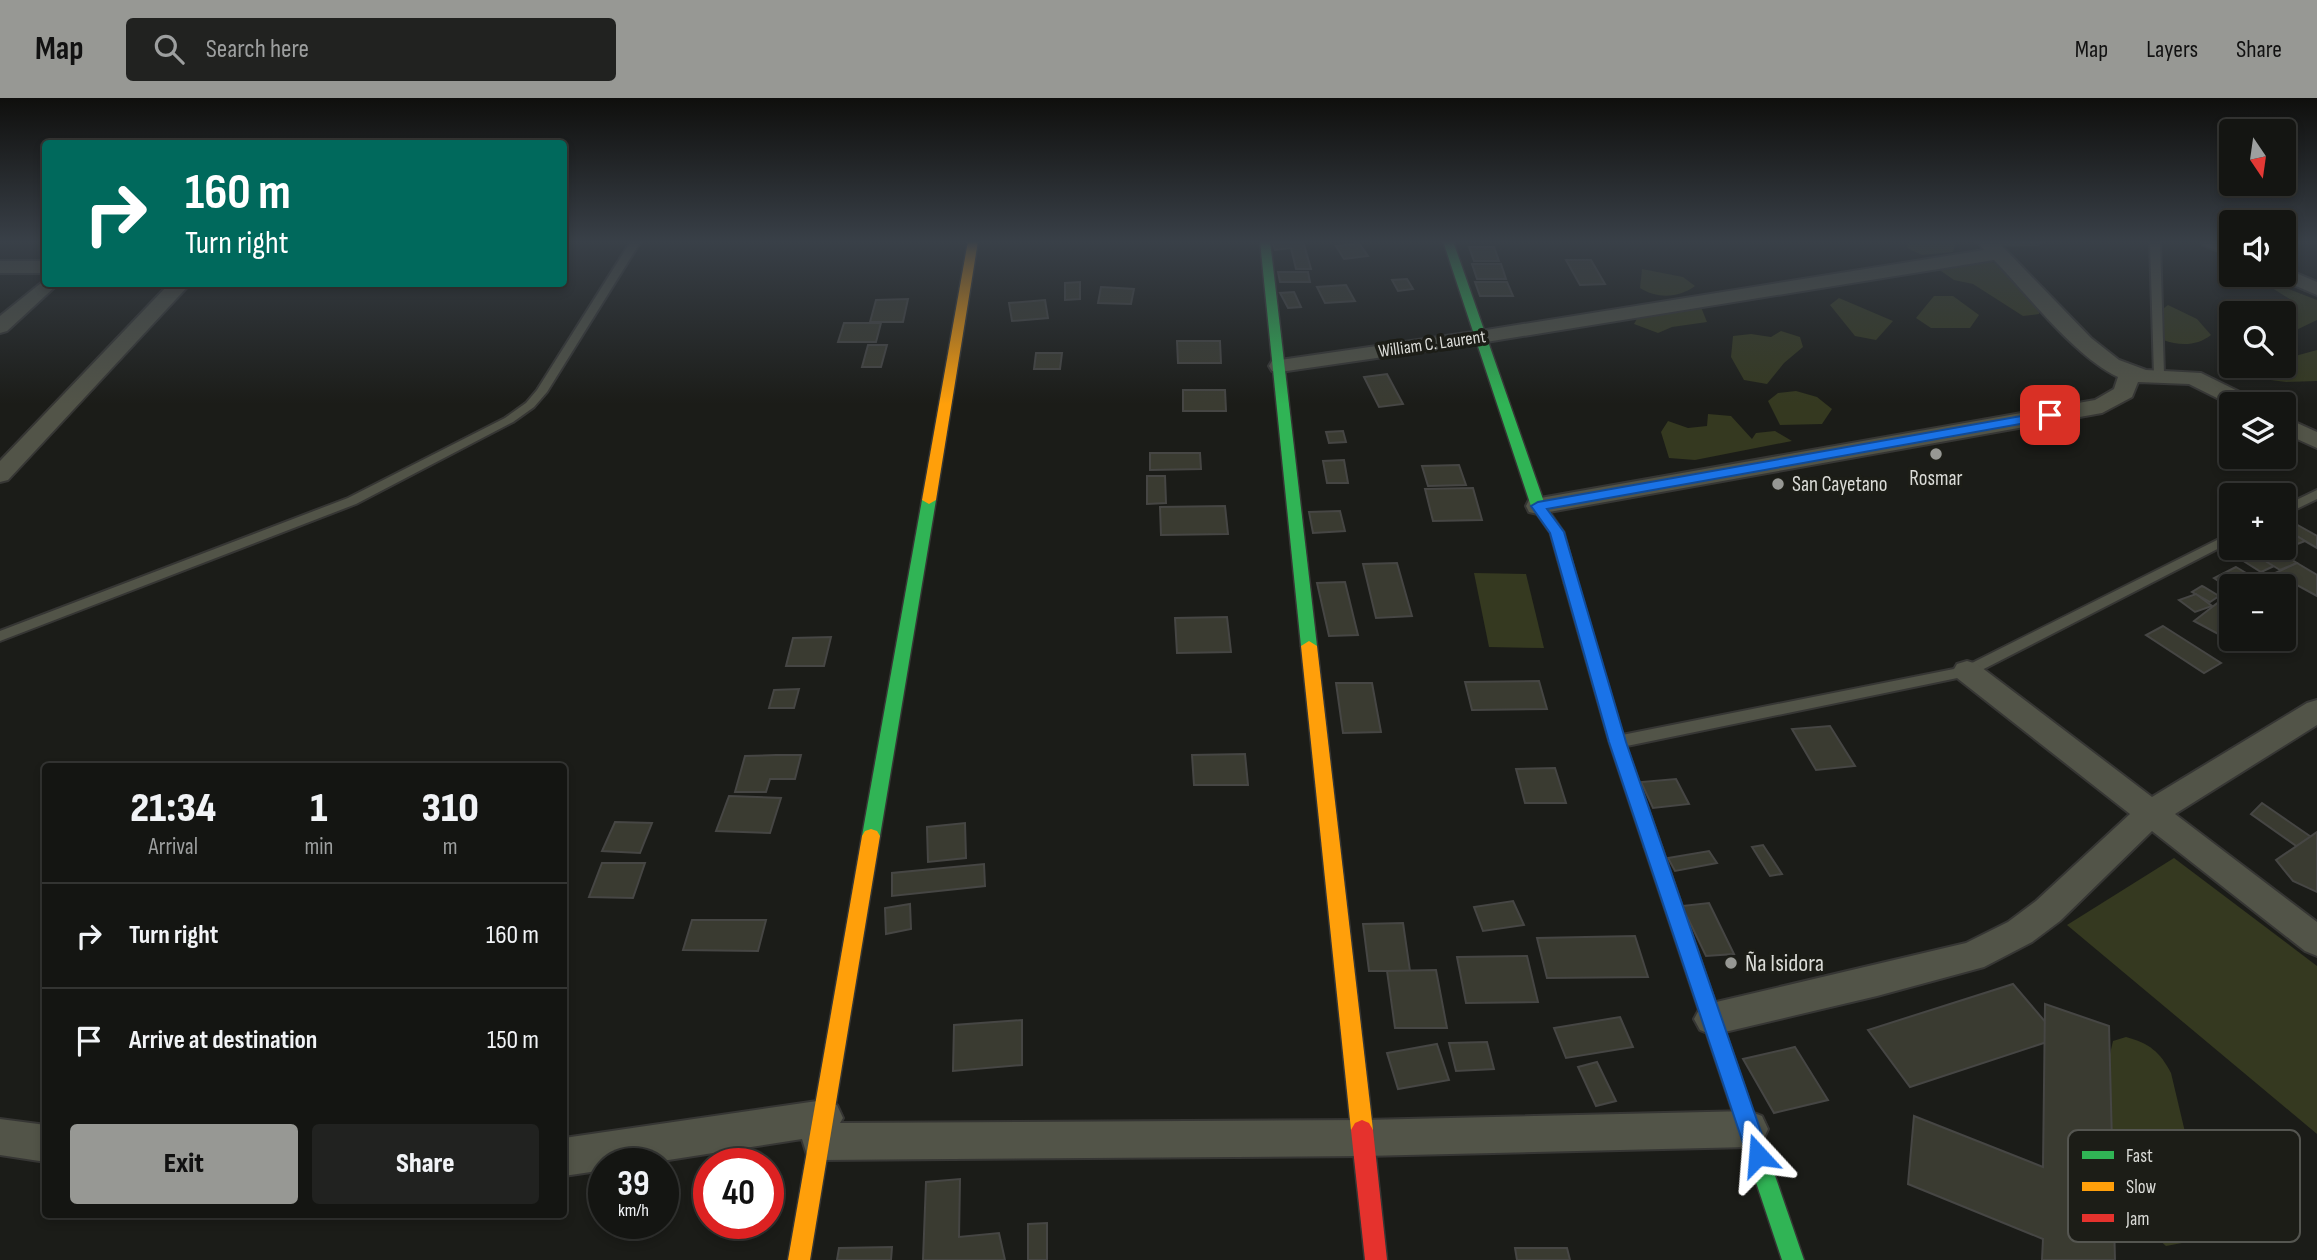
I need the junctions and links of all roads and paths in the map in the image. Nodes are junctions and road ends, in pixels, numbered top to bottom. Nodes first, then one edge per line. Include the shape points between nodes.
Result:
1 (35, 295) edge
2 (169, 295) edge
3 (602, 295) edge
4 (964, 295) edge
5 (1272, 295) edge
6 (1466, 295) edge
7 (1714, 295) edge
8 (2038, 295) edge
9 (2157, 295) edge
10 (0, 327) edge
11 (1480, 337) junction
12 (1280, 366) junction
13 (2130, 374) junction
14 (2159, 375) junction
15 (2222, 392) edge
16 (2296, 430) edge
17 (2317, 441) edge
18 (0, 475) edge
19 (2317, 494) edge
20 (2296, 505) edge
21 (1538, 506) junction
22 (2219, 543) edge
23 (0, 636) edge
24 (1967, 671) junction
25 (2317, 711) edge
26 (1618, 742) junction
27 (2151, 813) junction
28 (2317, 941) edge
29 (1712, 1019) junction
30 (1749, 1129) junction
31 (822, 1130) junction
32 (0, 1137) edge
33 (1364, 1138) junction
34 (42, 1143) edge
35 (567, 1157) edge
36 (799, 1260) edge
37 (1377, 1260) edge
38 (1793, 1260) edge

1 - 10 street
2 - 18 street
3 - 23 lane via 541,392 509,420 352,501
4 - 31 street
5 - 12 street
6 - 11 street
7 - 11 street, William C. Laurent
8 - 13 street via 2084,342
9 - 14 lane
11 - 12 street, William C. Laurent
11 - 21 street
12 - 33 street
13 - 14 street
13 - 21 street via 2124,392 2102,406
14 - 15 street via 2193,378
16 - 17 street
19 - 20 lane
21 - 26 street via 1557,532
22 - 24 lane
24 - 26 lane
24 - 27 street
25 - 27 street
26 - 29 street
27 - 28 street
27 - 29 street via 2048,911 2020,932 1972,956
29 - 30 street
30 - 33 street
30 - 38 street
31 - 33 street
31 - 35 street
31 - 36 street
32 - 34 street
33 - 37 street

